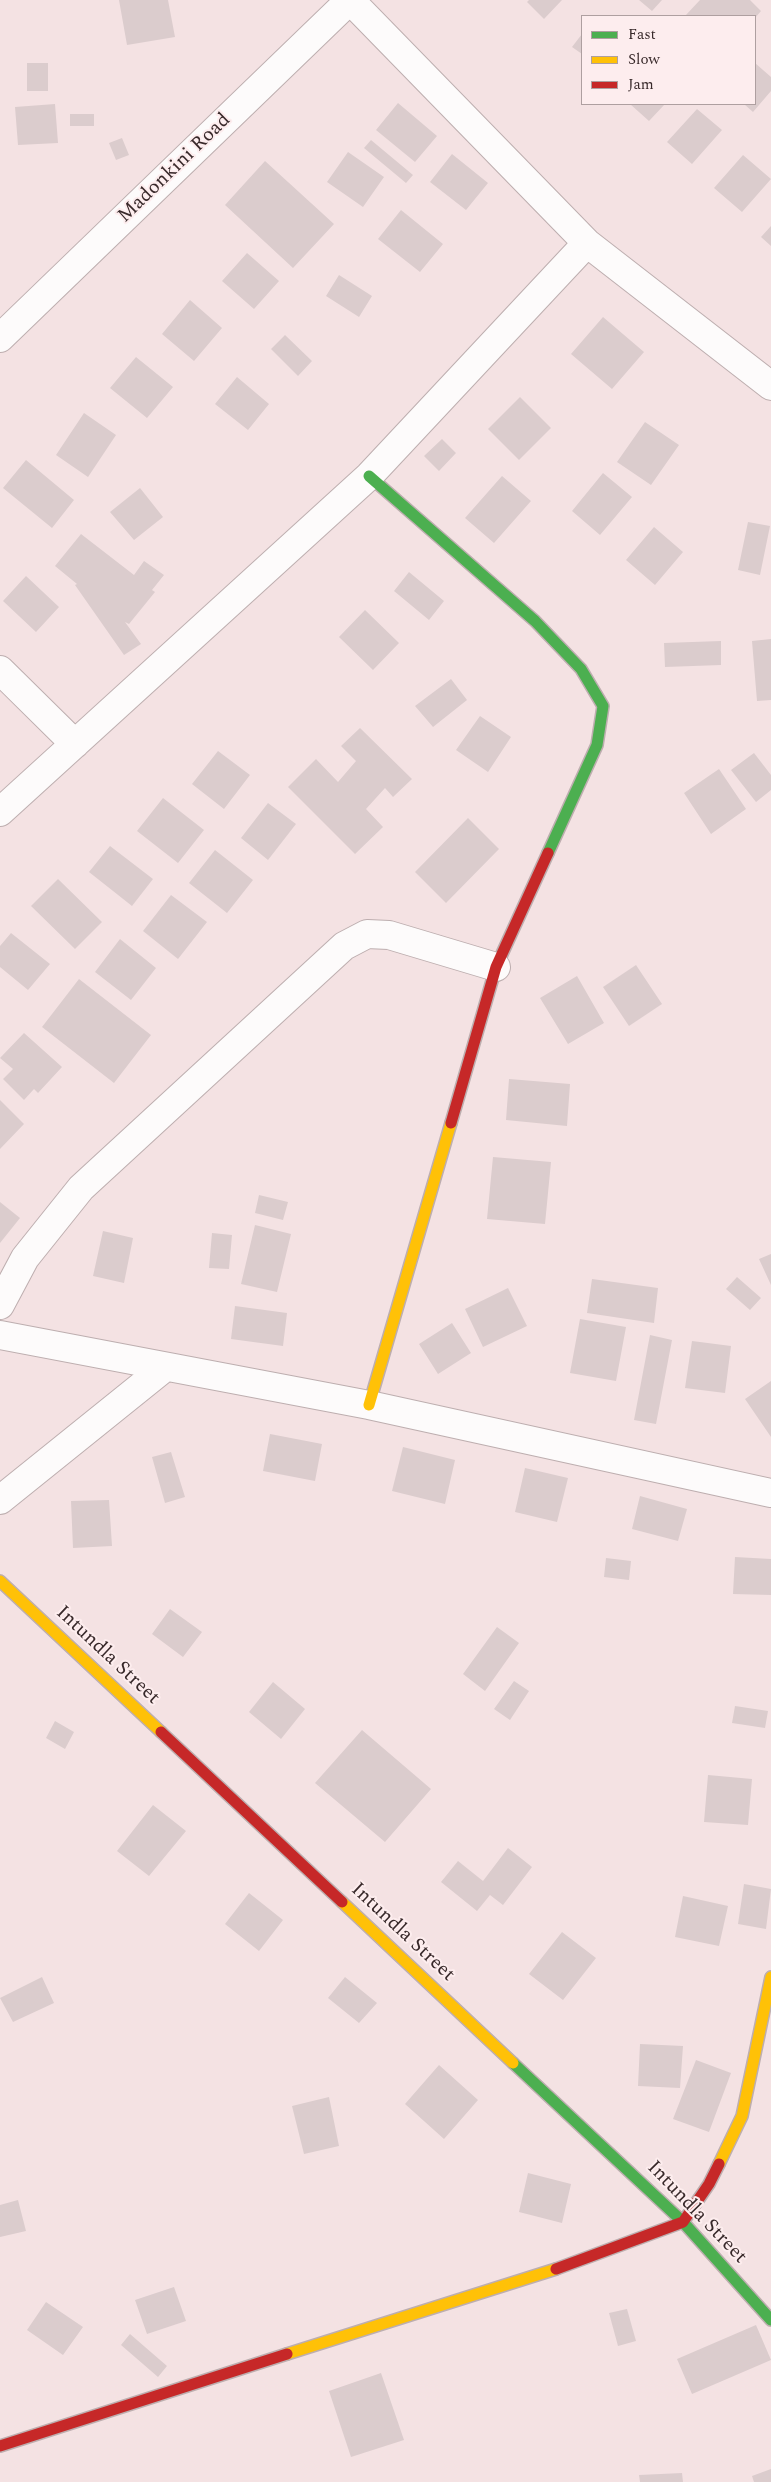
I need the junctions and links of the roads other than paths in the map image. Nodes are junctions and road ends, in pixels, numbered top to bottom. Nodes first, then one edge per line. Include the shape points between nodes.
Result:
1 (350, 0) edge
2 (587, 243) junction
3 (0, 338) edge
4 (771, 386) edge
5 (369, 476) junction
6 (0, 670) edge
7 (75, 744) junction
8 (0, 812) edge
9 (496, 967) junction
10 (0, 1305) edge
11 (0, 1336) edge
12 (164, 1368) junction
13 (369, 1405) junction
14 (771, 1493) edge
15 (0, 1500) edge
16 (0, 1581) edge
17 (771, 1977) edge
18 (683, 2222) junction
19 (771, 2320) edge
20 (0, 2446) edge

1 - 2 street
1 - 3 street, Madonkini Road
2 - 4 street
2 - 5 street
5 - 7 street
5 - 9 street via 534,621 581,669 603,706 597,745
6 - 7 street
7 - 8 street
9 - 10 street via 389,935 367,934 344,946 81,1188 25,1258
9 - 13 street
11 - 12 street
12 - 13 street
12 - 15 street
13 - 14 street
16 - 18 street, Intundla Street
17 - 18 street via 742,2116 709,2184
18 - 19 street, Intundla Street
18 - 20 street via 578,2262

